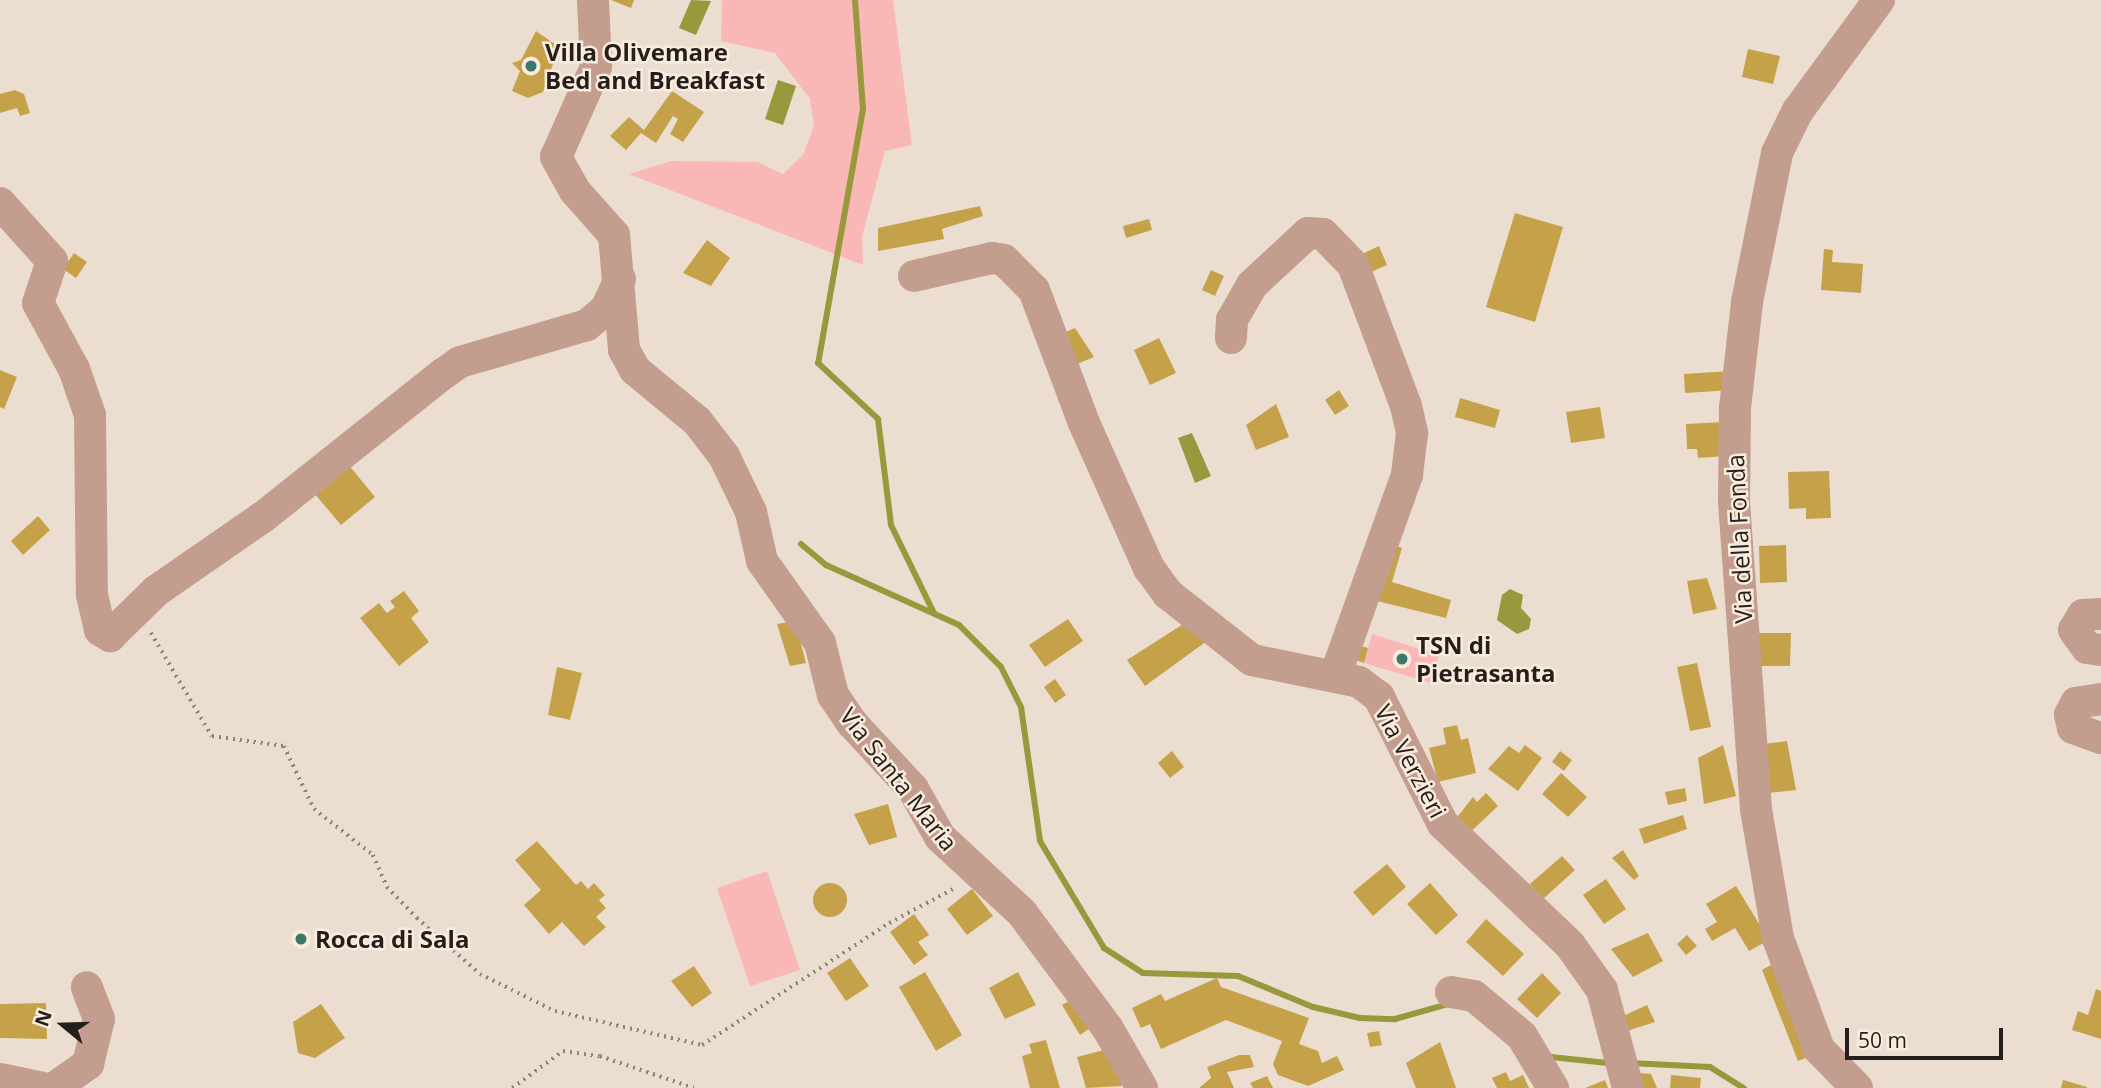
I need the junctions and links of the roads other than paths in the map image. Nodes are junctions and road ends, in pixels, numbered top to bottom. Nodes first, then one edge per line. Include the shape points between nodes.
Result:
1 (593, 0) edge
2 (1879, 0) edge
3 (0, 203) edge
4 (914, 276) dead end
5 (621, 278) junction
6 (1231, 338) dead end
7 (2101, 614) edge
8 (2101, 650) edge
9 (1335, 676) junction
10 (2101, 699) edge
11 (2101, 738) edge
12 (87, 987) dead end
13 (1451, 992) dead end
14 (0, 1079) edge
15 (43, 1088) edge
16 (54, 1088) edge
17 (1142, 1088) edge
18 (1553, 1088) edge
19 (1628, 1088) edge
20 (1857, 1088) edge

1 - 5 street, Via Santa Maria via 596,67 556,157 575,191 614,235
2 - 20 street, Via della Fonda via 1797,113 1777,153 1747,302 1735,408 1734,501 1756,809 1778,938 1819,1049
3 - 5 street via 52,261 38,303 74,369 90,415 92,595 100,630 120,632 156,591 263,517 460,362 587,325 606,310
4 - 9 street, Via Verzieri via 1004,260 1034,290 1084,423 1149,568 1167,594 1252,660
5 - 17 street, Via Santa Maria via 624,350 635,370 697,421 724,456 751,512 762,561 820,643 833,695 913,789 940,837 986,875 1108,1029
6 - 9 street via 1236,311 1252,285 1308,233 1323,234 1353,265 1406,406 1412,433 1407,475
7 - 8 street via 2083,615 2074,630 2087,648
9 - 19 street, Via Verzieri via 1379,697 1443,824 1570,945 1602,990
10 - 11 street via 2076,703 2070,715 2073,728
12 - 16 street via 99,1019 88,1064
13 - 18 street via 1474,996 1514,1029
14 - 15 street

